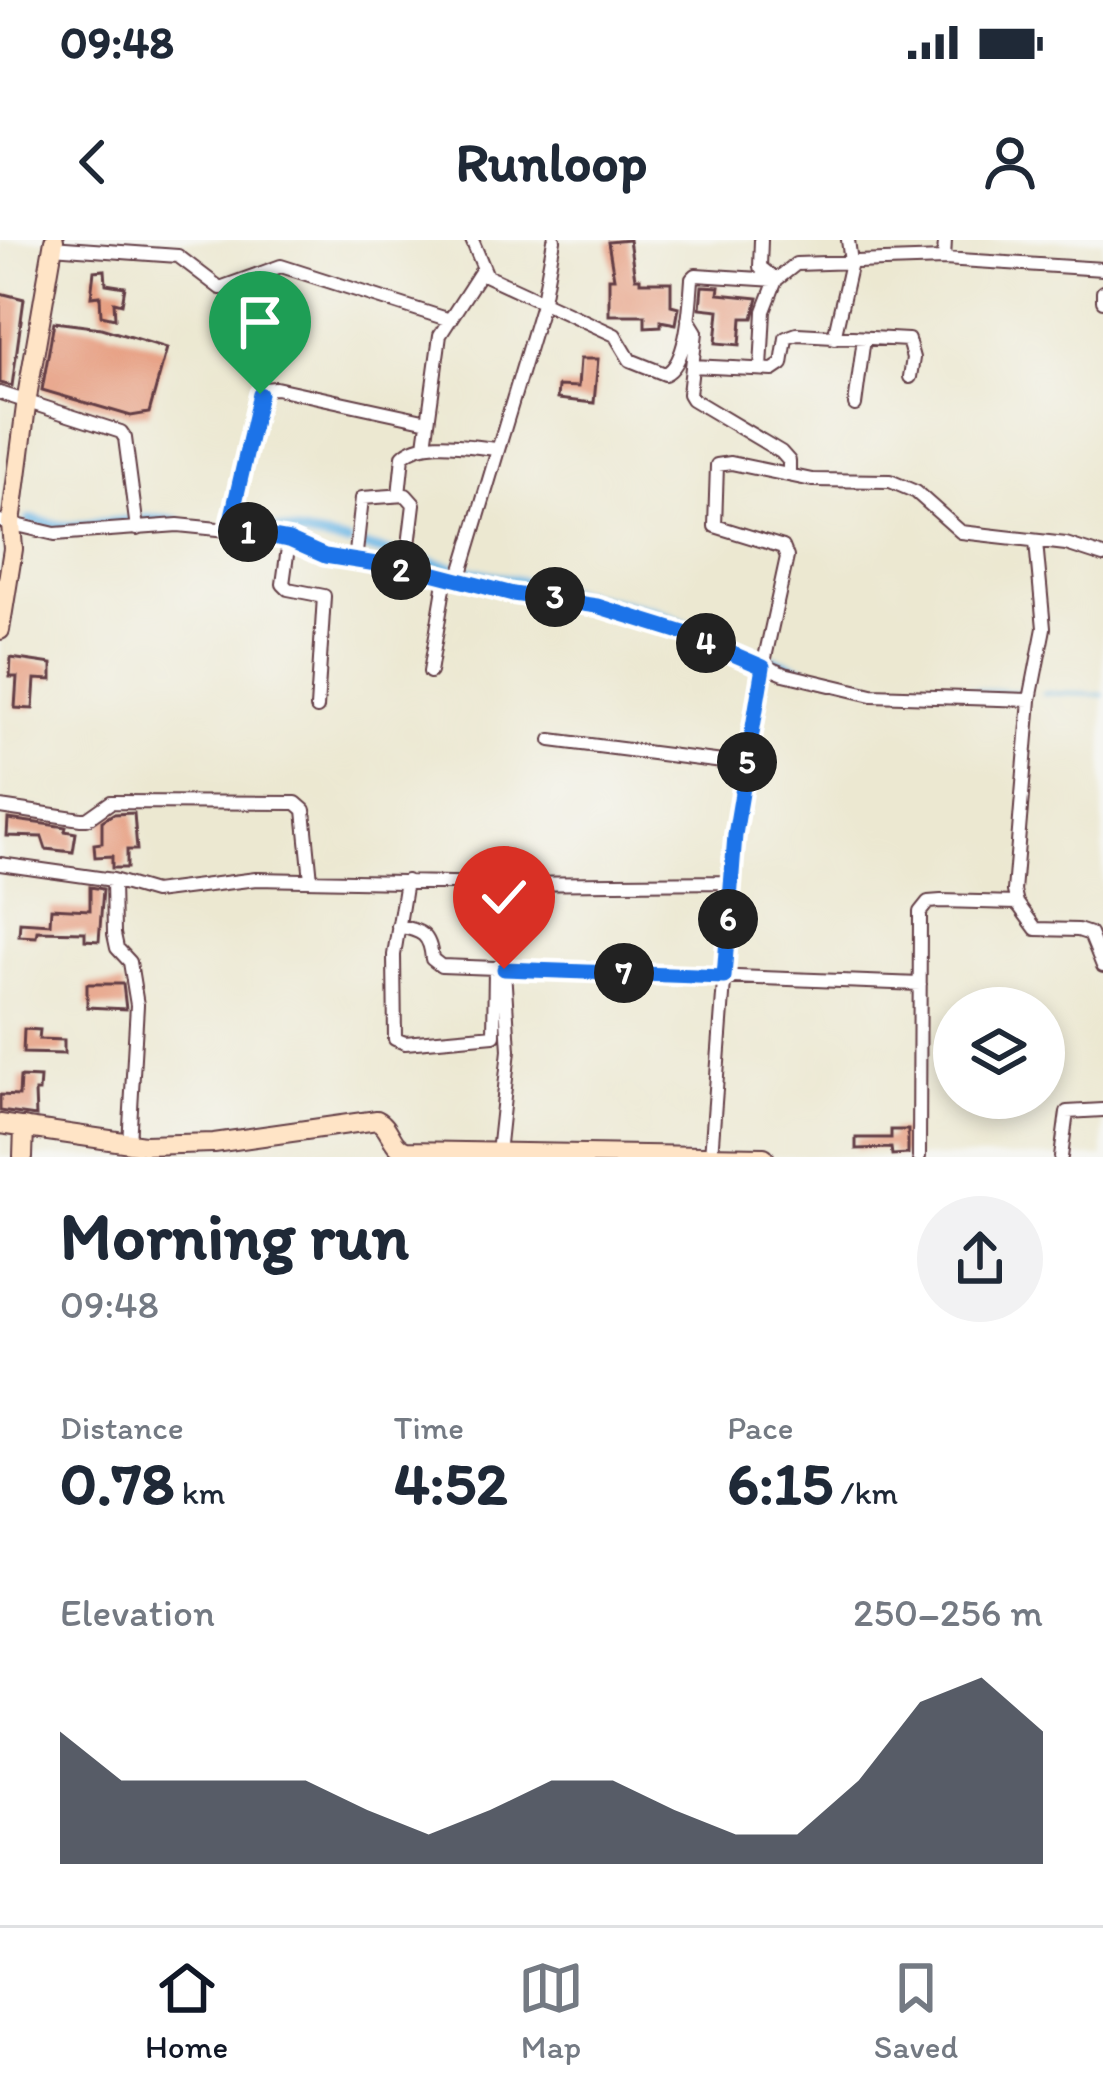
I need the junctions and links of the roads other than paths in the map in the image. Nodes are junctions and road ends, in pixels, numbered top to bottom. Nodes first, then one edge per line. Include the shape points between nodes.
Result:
1 (472, 240) edge
2 (554, 240) edge
3 (761, 240) edge
4 (848, 240) edge
5 (945, 240) edge
6 (53, 244) edge
7 (944, 260) junction
8 (851, 262) junction
9 (1103, 269) edge
10 (482, 270) junction
11 (776, 280) junction
12 (542, 300) junction
13 (689, 314) junction
14 (447, 319) junction
15 (834, 338) junction
16 (864, 338) junction
17 (692, 366) junction
18 (760, 369) junction
19 (910, 377) dead end
20 (0, 393) edge
21 (27, 401) junction
22 (855, 405) dead end
23 (428, 421) junction
24 (425, 445) junction
25 (497, 449) junction
26 (789, 475) junction
27 (399, 495) junction
28 (5, 522) edge
29 (137, 529) junction
30 (229, 529) junction
31 (289, 540) junction
32 (1036, 542) junction
33 (1103, 556) edge
34 (355, 562) junction
35 (406, 570) junction
36 (453, 578) junction
37 (0, 630) edge
38 (763, 667) junction
39 (430, 672) dead end
40 (1030, 700) junction
41 (317, 708) dead end
42 (551, 740) dead end
43 (746, 765) junction
44 (0, 807) edge
45 (0, 865) edge
46 (113, 880) junction
47 (310, 880) junction
48 (406, 881) junction
49 (731, 882) junction
50 (1017, 903) junction
51 (398, 926) junction
52 (1103, 966) edge
53 (500, 969) junction
54 (724, 977) junction
55 (920, 983) junction
56 (1103, 1110) edge
57 (0, 1124) edge
58 (24, 1127) junction
59 (129, 1144) junction
60 (393, 1150) edge
61 (167, 1151) edge
62 (498, 1153) junction
63 (719, 1156) edge
64 (23, 1157) edge
65 (764, 1157) edge
66 (919, 1157) edge
67 (1061, 1157) edge

1 - 10 street
2 - 12 street
3 - 11 street via 760,267
4 - 8 street
5 - 7 street
6 - 14 street via 178,256 220,287 281,266
6 - 21 street
7 - 8 street
7 - 9 street
8 - 11 street via 796,264
8 - 15 street
10 - 12 street
10 - 14 street
11 - 13 street via 696,275
11 - 18 street via 764,311
12 - 13 street via 615,334 630,360 665,374 678,364
12 - 25 street
13 - 17 street
14 - 23 street via 436,345
15 - 16 street
15 - 18 street via 790,335 779,368
16 - 19 street via 908,340
16 - 22 street
17 - 18 street
17 - 26 street via 692,400 781,452
20 - 21 street
21 - 28 street
21 - 29 street via 121,432
23 - 24 street
23 - 30 street via 263,389
24 - 25 street
24 - 27 street via 403,456
25 - 36 street
26 - 32 street via 890,481 916,492 961,532
26 - 38 street via 724,463 714,470 715,526 787,551
27 - 34 street via 362,498
27 - 35 street via 414,504
28 - 29 street via 56,534
28 - 37 street via 13,549
29 - 30 street
30 - 31 street
31 - 34 street
31 - 41 street via 284,584 324,596
32 - 33 street
32 - 40 street via 1044,628
34 - 35 street
35 - 36 street
36 - 38 street via 597,606
36 - 39 street
38 - 40 street via 872,695
38 - 43 street
40 - 50 street
42 - 43 street
43 - 49 street
44 - 47 street via 81,819 110,802 296,803 304,810
45 - 46 street
46 - 47 street via 154,892
46 - 59 street via 114,934 130,962 136,1005
47 - 48 street
48 - 49 street
48 - 51 street
49 - 54 street
50 - 52 street via 1036,929 1090,934
50 - 55 street via 923,907
51 - 53 street via 424,933 435,964
51 - 53 street via 392,1032 400,1042 494,1035
53 - 54 street
53 - 62 street via 508,1050
54 - 55 street
54 - 63 street
55 - 66 street
56 - 67 street via 1067,1112
57 - 58 street
58 - 59 street
58 - 64 street
59 - 61 street
60 - 61 street via 384,1124 368,1120
60 - 62 street
62 - 63 street
63 - 65 street

